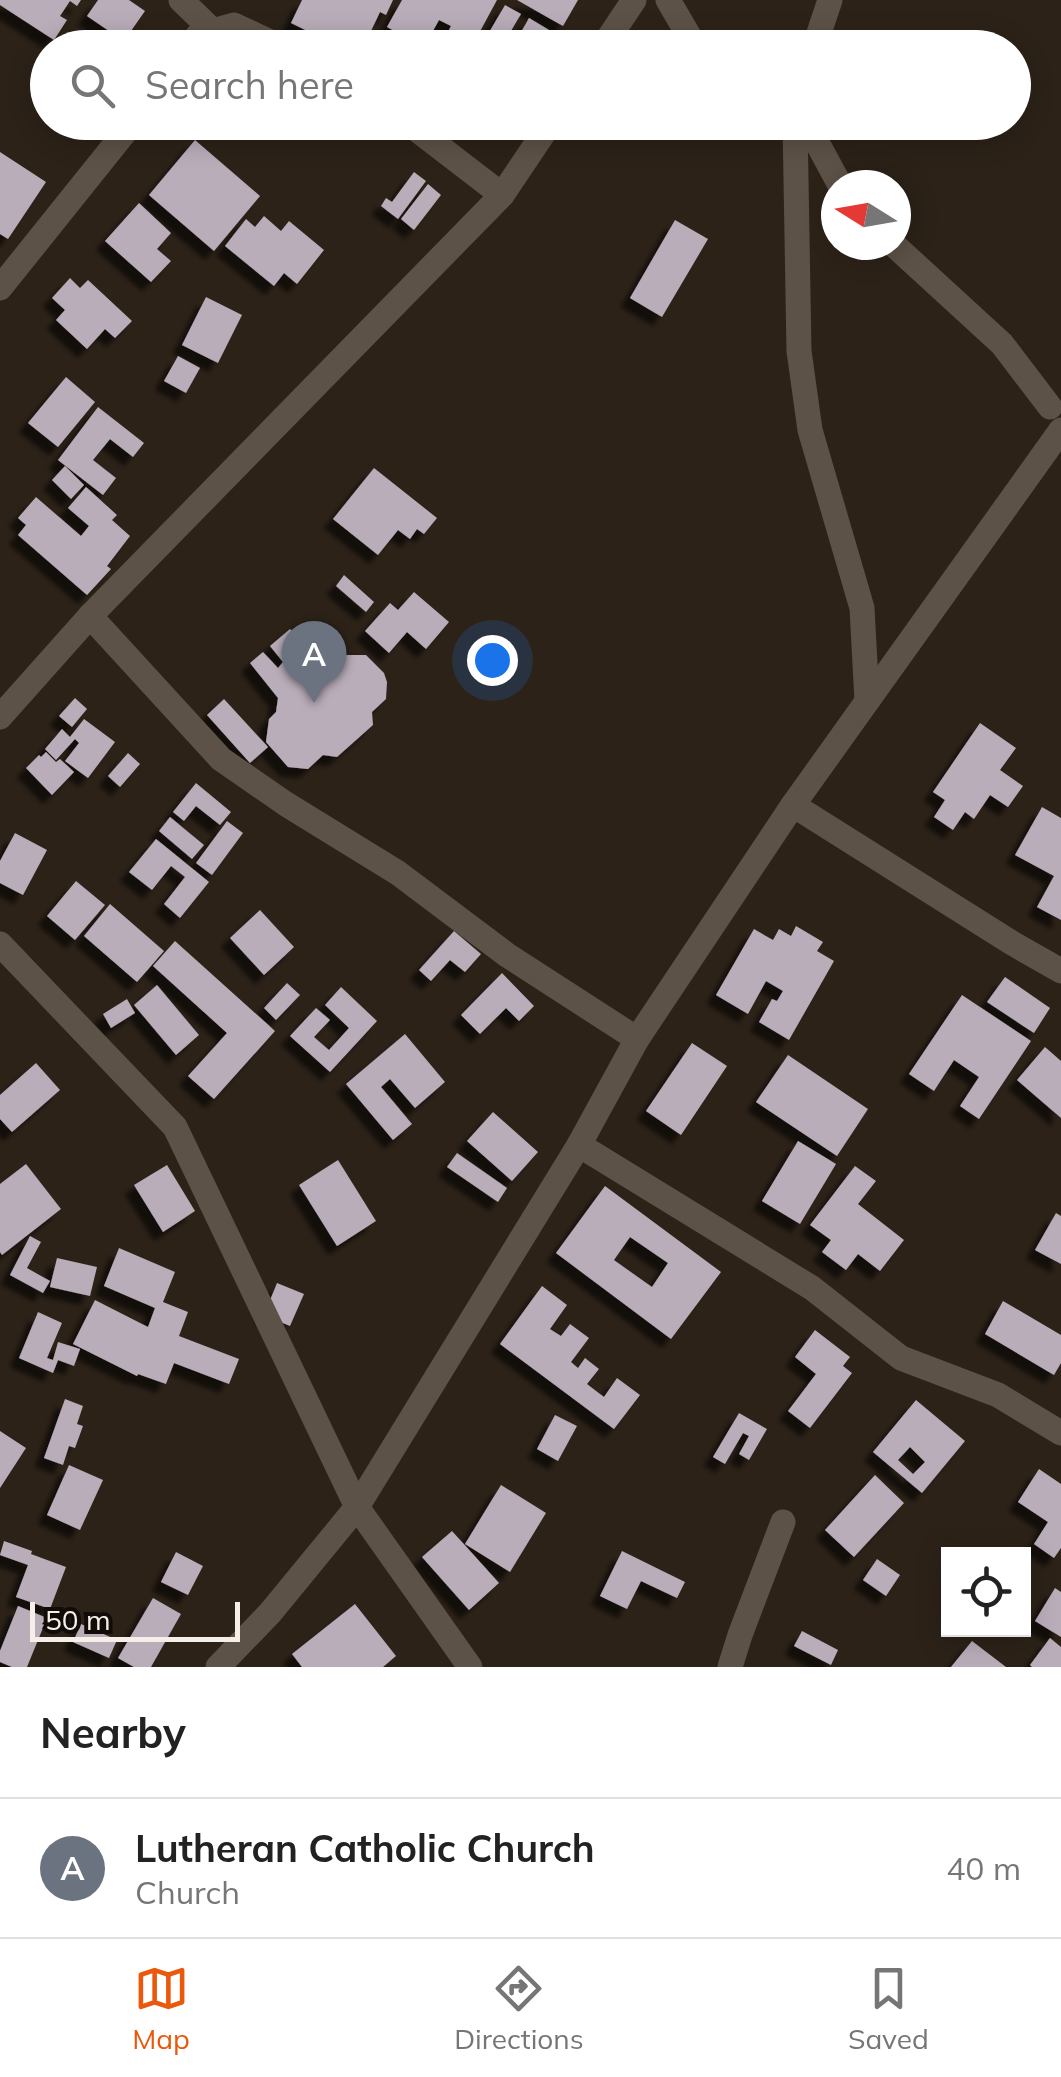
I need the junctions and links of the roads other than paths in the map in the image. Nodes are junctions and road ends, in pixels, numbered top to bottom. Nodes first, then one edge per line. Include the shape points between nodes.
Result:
1 (181, 0) edge
2 (634, 0) edge
3 (668, 0) edge
4 (830, 0) edge
5 (212, 30) edge
6 (217, 30) edge
7 (243, 30) edge
8 (614, 30) edge
9 (686, 30) edge
10 (820, 30) edge
11 (118, 140) edge
12 (432, 140) edge
13 (539, 140) edge
14 (795, 140) edge
15 (816, 140) edge
16 (832, 170) edge
17 (502, 194) junction
18 (910, 260) edge
19 (0, 288) edge
20 (1055, 433) edge
21 (90, 616) junction
22 (867, 701) junction
23 (0, 717) edge
24 (793, 805) junction
25 (0, 944) edge
26 (1061, 971) edge
27 (637, 1040) junction
28 (579, 1145) junction
29 (1061, 1432) edge
30 (358, 1507) junction
31 (782, 1522) dead end
32 (218, 1667) edge
33 (470, 1667) edge
34 (730, 1667) edge

1 - 5 street
2 - 8 street
3 - 9 street
4 - 10 street
6 - 7 street
11 - 19 street
12 - 17 street
13 - 17 street
14 - 22 street via 799,350 810,430 862,608
15 - 16 street
17 - 21 street
18 - 20 street via 1002,344
20 - 22 street
21 - 23 street
21 - 27 street via 221,759
22 - 24 street
24 - 26 street
24 - 27 street
25 - 30 street via 175,1127
27 - 28 street
28 - 29 street via 812,1288 901,1358 998,1396
28 - 30 street
30 - 32 street
30 - 33 street
31 - 34 street

